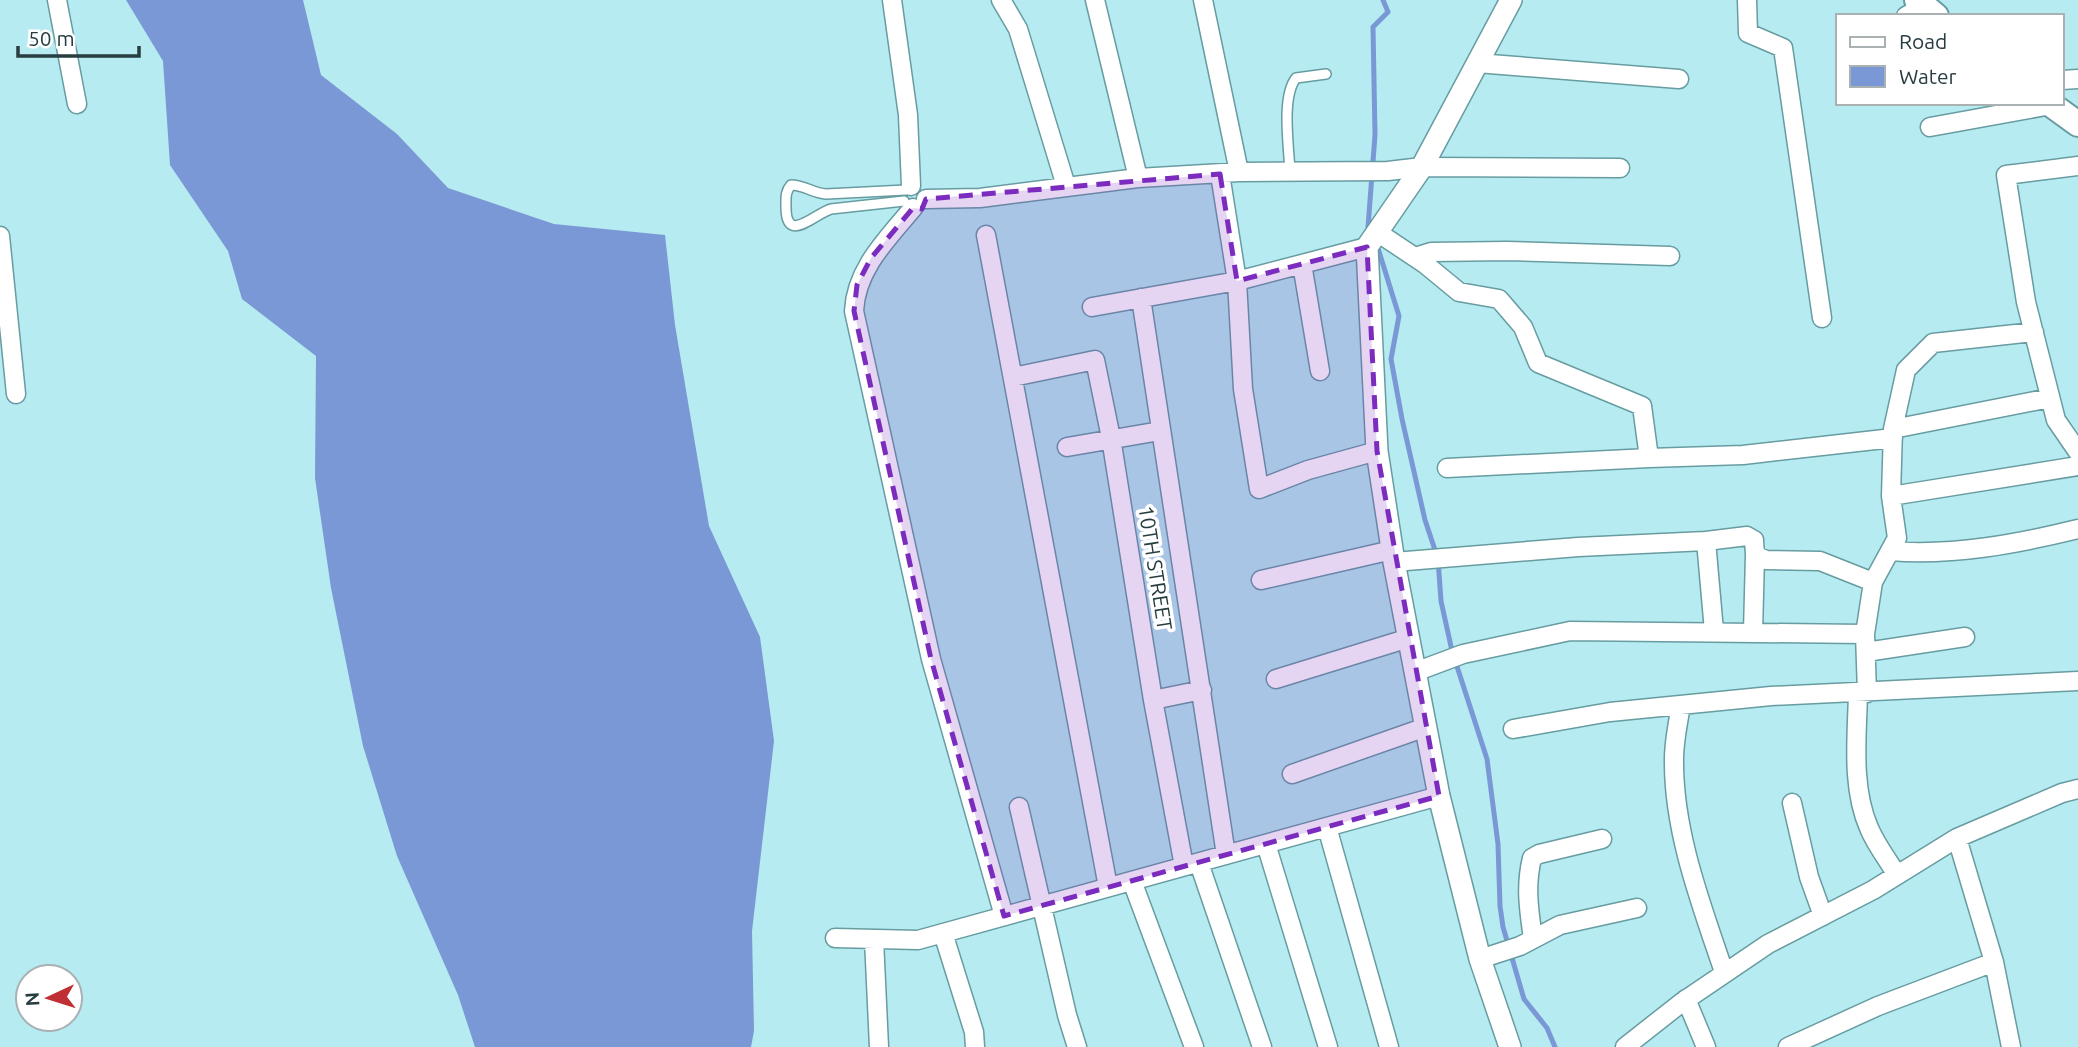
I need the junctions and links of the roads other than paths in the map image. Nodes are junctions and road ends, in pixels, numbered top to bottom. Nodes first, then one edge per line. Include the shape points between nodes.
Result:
1 (57, 0) edge
2 (892, 0) edge
3 (1001, 0) edge
4 (1095, 0) edge
5 (1203, 0) edge
6 (1511, 0) edge
7 (1747, 0) edge
8 (1478, 63) junction
9 (1326, 74) dead end
10 (1679, 79) dead end
11 (77, 104) dead end
12 (2045, 105) edge
13 (2051, 105) edge
14 (2078, 124) edge
15 (1930, 127) dead end
16 (2078, 166) edge
17 (1422, 167) junction
18 (1620, 168) dead end
19 (1239, 172) junction
20 (1290, 172) junction
21 (1220, 174) junction
22 (1139, 178) junction
23 (1066, 186) junction
24 (912, 197) junction
25 (986, 235) dead end
26 (0, 236) edge
27 (1372, 239) junction
28 (1670, 256) dead end
29 (1415, 257) junction
30 (1302, 264) junction
31 (1237, 281) junction
32 (1141, 298) junction
33 (1093, 307) dead end
34 (1822, 318) dead end
35 (2034, 332) junction
36 (1320, 371) dead end
37 (1013, 377) junction
38 (16, 394) dead end
39 (2050, 398) junction
40 (1160, 431) junction
41 (1893, 433) junction
42 (1111, 438) junction
43 (1067, 447) dead end
44 (1377, 452) junction
45 (2078, 452) edge
46 (1649, 458) junction
47 (2078, 466) edge
48 (1447, 468) dead end
49 (1891, 496) junction
50 (2078, 529) edge
51 (1706, 541) junction
52 (1890, 551) junction
53 (1755, 555) junction
54 (1393, 556) junction
55 (1261, 580) dead end
56 (1873, 582) junction
57 (1714, 631) junction
58 (1753, 632) junction
59 (1965, 637) dead end
60 (1409, 638) junction
61 (1865, 643) junction
62 (1415, 672) junction
63 (1276, 679) dead end
64 (2078, 681) edge
65 (1202, 690) junction
66 (1862, 693) junction
67 (1153, 701) junction
68 (1681, 705) junction
69 (1426, 727) junction
70 (1513, 729) dead end
71 (1292, 774) dead end
72 (2078, 789) edge
73 (1439, 796) junction
74 (1792, 803) dead end
75 (1019, 807) dead end
76 (1327, 827) junction
77 (1957, 838) junction
78 (1602, 839) dead end
79 (1266, 844) junction
80 (1226, 855) junction
81 (1191, 864) junction
82 (1897, 875) junction
83 (1132, 881) junction
84 (1108, 887) junction
85 (1042, 906) junction
86 (1636, 908) dead end
87 (1004, 916) junction
88 (1823, 916) junction
89 (943, 933) junction
90 (835, 938) dead end
91 (874, 939) junction
92 (1526, 943) junction
93 (1480, 959) junction
94 (1994, 962) junction
95 (1724, 972) junction
96 (1686, 999) junction
97 (879, 1047) edge
98 (975, 1047) edge
99 (1077, 1047) edge
100 (1194, 1047) edge
101 (1262, 1047) edge
102 (1328, 1047) edge
103 (1389, 1047) edge
104 (1510, 1047) edge
105 (1625, 1047) edge
106 (1706, 1047) edge
107 (1788, 1047) edge
108 (2011, 1047) edge

1 - 11 street
2 - 24 street via 908,115
3 - 23 street via 1018,29
4 - 22 street
5 - 19 street
6 - 8 street
7 - 34 street via 1748,33 1783,48
8 - 10 street
8 - 17 street
9 - 20 lane via 1296,78 1291,85
12 - 15 street
13 - 14 main road
16 - 35 street via 2006,175
17 - 18 street
17 - 20 street
17 - 27 street
19 - 20 street
19 - 21 street
21 - 22 street
21 - 31 street
22 - 23 street
23 - 24 street via 980,198
24 - 24 lane via 823,211 801,225 794,226 786,216 786,192 791,185 818,194
24 - 87 street via 857,285 854,311 931,659
25 - 37 street
26 - 38 street
27 - 29 street
27 - 30 street
27 - 44 street
28 - 29 street via 1507,251 1431,252
29 - 46 street via 1459,292 1499,299 1523,327 1538,363 1642,406
30 - 31 street
30 - 36 street
31 - 32 street
31 - 44 street via 1243,389 1259,489
32 - 33 street
32 - 40 street
35 - 39 street
35 - 41 street via 1933,343 1906,370
37 - 42 street, 10TH STREET via 1095,360
37 - 84 street
39 - 41 street
39 - 45 street via 2056,420
40 - 42 street
40 - 65 street
41 - 46 street via 1743,455
41 - 49 street
42 - 43 street
42 - 67 street, 10TH STREET
44 - 54 street
46 - 48 street
47 - 49 street
49 - 52 street via 1897,538
50 - 52 street via 1947,551
51 - 53 street via 1747,536 1754,540
51 - 54 street via 1427,559
51 - 57 street
52 - 56 street
53 - 56 street via 1766,560 1820,561
53 - 58 street
54 - 55 street
54 - 60 street
56 - 61 street
57 - 58 street
57 - 62 street via 1570,631 1463,654
58 - 61 street
59 - 61 street
60 - 62 street
60 - 63 street
61 - 66 street
62 - 69 street
64 - 66 street
65 - 67 street
65 - 80 street
66 - 68 street
66 - 82 street via 1856,758 1860,802 1869,829
67 - 81 street, 10TH STREET
68 - 70 street
68 - 95 street via 1674,757 1677,809 1698,895
69 - 71 street
69 - 73 street
72 - 77 street
73 - 76 street
73 - 93 street
74 - 88 street
75 - 85 street
76 - 79 street
76 - 103 street
77 - 82 street
77 - 94 street
78 - 92 street via 1532,858
79 - 80 street
79 - 102 street
80 - 81 street
81 - 83 street
81 - 101 street, 10TH STREET
82 - 88 street
83 - 84 street
83 - 100 street
84 - 85 street
85 - 87 street
85 - 99 street
86 - 92 street via 1560,925
87 - 89 street
88 - 95 street
89 - 91 street via 918,940
89 - 98 street
90 - 91 street
91 - 97 street
92 - 93 street
93 - 104 street
94 - 107 street via 1878,1006
94 - 108 street
95 - 96 street
96 - 105 street
96 - 106 street

